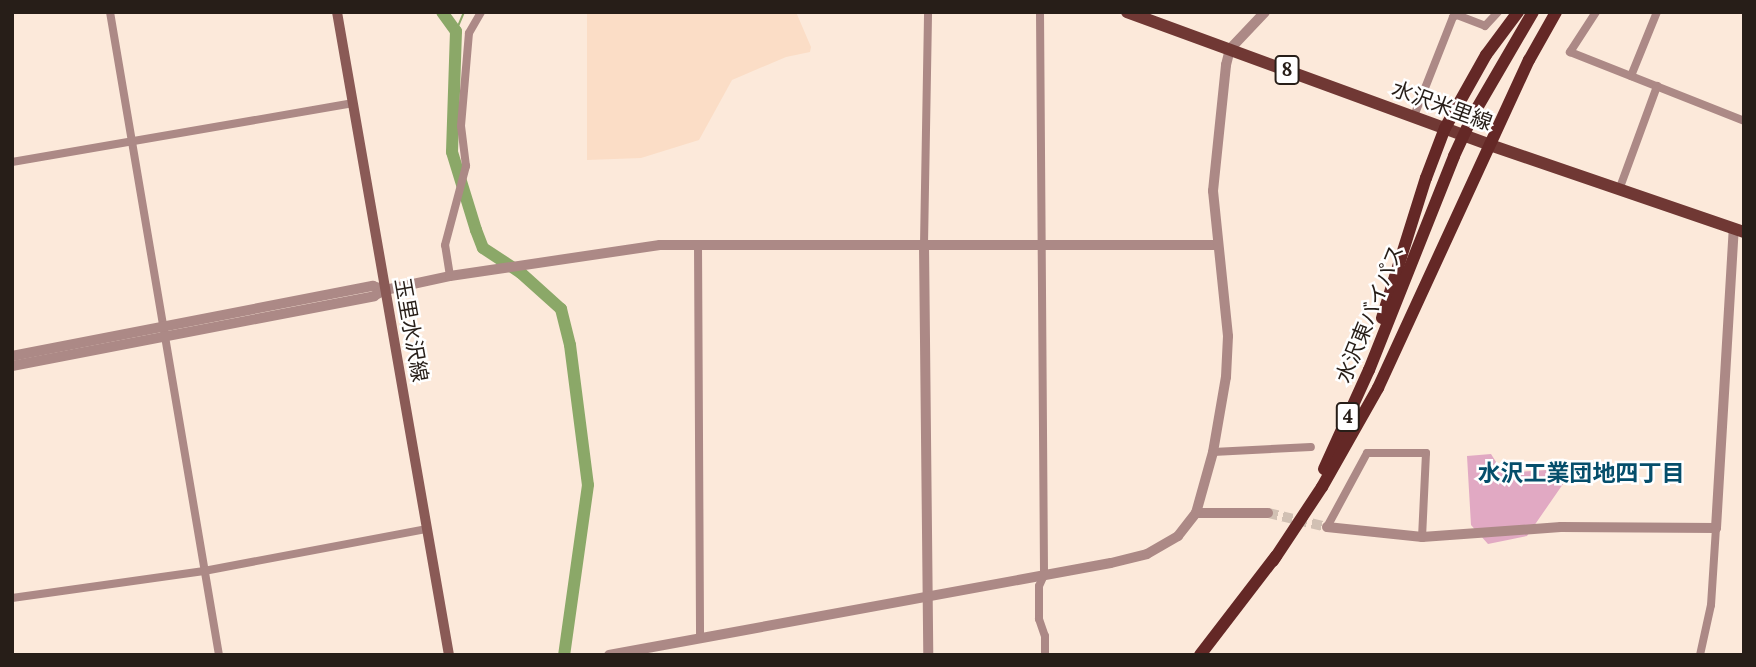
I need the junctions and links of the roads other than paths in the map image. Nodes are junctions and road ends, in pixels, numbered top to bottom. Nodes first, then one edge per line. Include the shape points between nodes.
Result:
1 (110, 12) edge
2 (337, 12) edge
3 (481, 12) edge
4 (928, 12) edge
5 (1040, 12) edge
6 (1127, 12) edge
7 (1265, 12) edge
8 (1497, 12) edge
9 (1518, 12) edge
10 (1533, 12) edge
11 (1556, 12) edge
12 (1596, 12) edge
13 (1657, 12) edge
14 (1230, 49) junction
15 (1631, 76) junction
16 (1657, 86) junction
17 (352, 103) junction
18 (1414, 116) junction
19 (1744, 121) edge
20 (1446, 128) junction
21 (132, 142) junction
22 (1490, 145) junction
23 (12, 162) edge
24 (1619, 190) junction
25 (1739, 230) edge
26 (698, 244) junction
27 (924, 245) junction
28 (1041, 245) junction
29 (1216, 245) junction
30 (450, 276) junction
31 (384, 290) junction
32 (163, 332) junction
33 (12, 356) edge
34 (12, 366) edge
35 (1346, 421) junction
36 (1311, 447) dead end
37 (1213, 452) junction
38 (1196, 513) junction
39 (1268, 513) tunnel mouth
40 (1327, 527) joint
41 (427, 528) junction
42 (1716, 528) junction
43 (1422, 537) junction
44 (1273, 561) junction
45 (204, 571) junction
46 (1044, 575) junction
47 (930, 596) junction
48 (12, 598) edge
49 (700, 638) junction
50 (219, 655) edge
51 (449, 655) edge
52 (608, 655) edge
53 (928, 655) edge
54 (1045, 655) edge
55 (1200, 655) edge
56 (1700, 655) edge

1 - 21 street
2 - 17 main road, 玉里水沢線
3 - 30 street via 469,33 461,126 464,170 445,245
4 - 27 street
5 - 28 street
6 - 14 main road, 水沢米里線 / 8
7 - 14 street
8 - 18 street via 1485,26 1452,17
9 - 20 highway via 1486,55
10 - 35 highway, 水沢東バイパス / 4, bridge via 1472,115
11 - 22 highway
12 - 15 street via 1570,52
13 - 15 street
14 - 18 main road, 水沢米里線 / 8
14 - 29 street via 1216,139
15 - 16 street
16 - 19 street
16 - 24 street
17 - 21 street
17 - 31 main road, 玉里水沢線
18 - 20 main road, 水沢米里線 / 8
20 - 22 main road, 水沢米里線 / 8
20 - 35 highway
21 - 23 street
21 - 32 street
22 - 24 main road, 水沢米里線 / 8
22 - 44 highway via 1378,388
24 - 25 main road, 水沢米里線 / 8
25 - 42 street
26 - 27 street
26 - 30 street via 660,245
26 - 49 street
27 - 28 street
27 - 47 street
28 - 29 street
28 - 46 street
29 - 37 street via 1228,337
30 - 31 street
31 - 32 street via 374,296
31 - 41 main road, 玉里水沢線
32 - 33 street
32 - 34 street
32 - 45 street
35 - 44 highway, 水沢東バイパス / 4
36 - 37 street
37 - 38 street
38 - 39 street
38 - 46 street via 1178,536 1147,554
40 - 43 street
40 - 43 street via 1367,453 1426,453
41 - 45 street
41 - 51 main road, 玉里水沢線
42 - 43 street via 1561,527
42 - 56 street via 1712,605
44 - 55 highway, 水沢東バイパス / 4
45 - 48 street
45 - 50 street
46 - 47 street
46 - 54 street via 1039,586 1039,619
47 - 49 street
47 - 53 street
49 - 52 street

